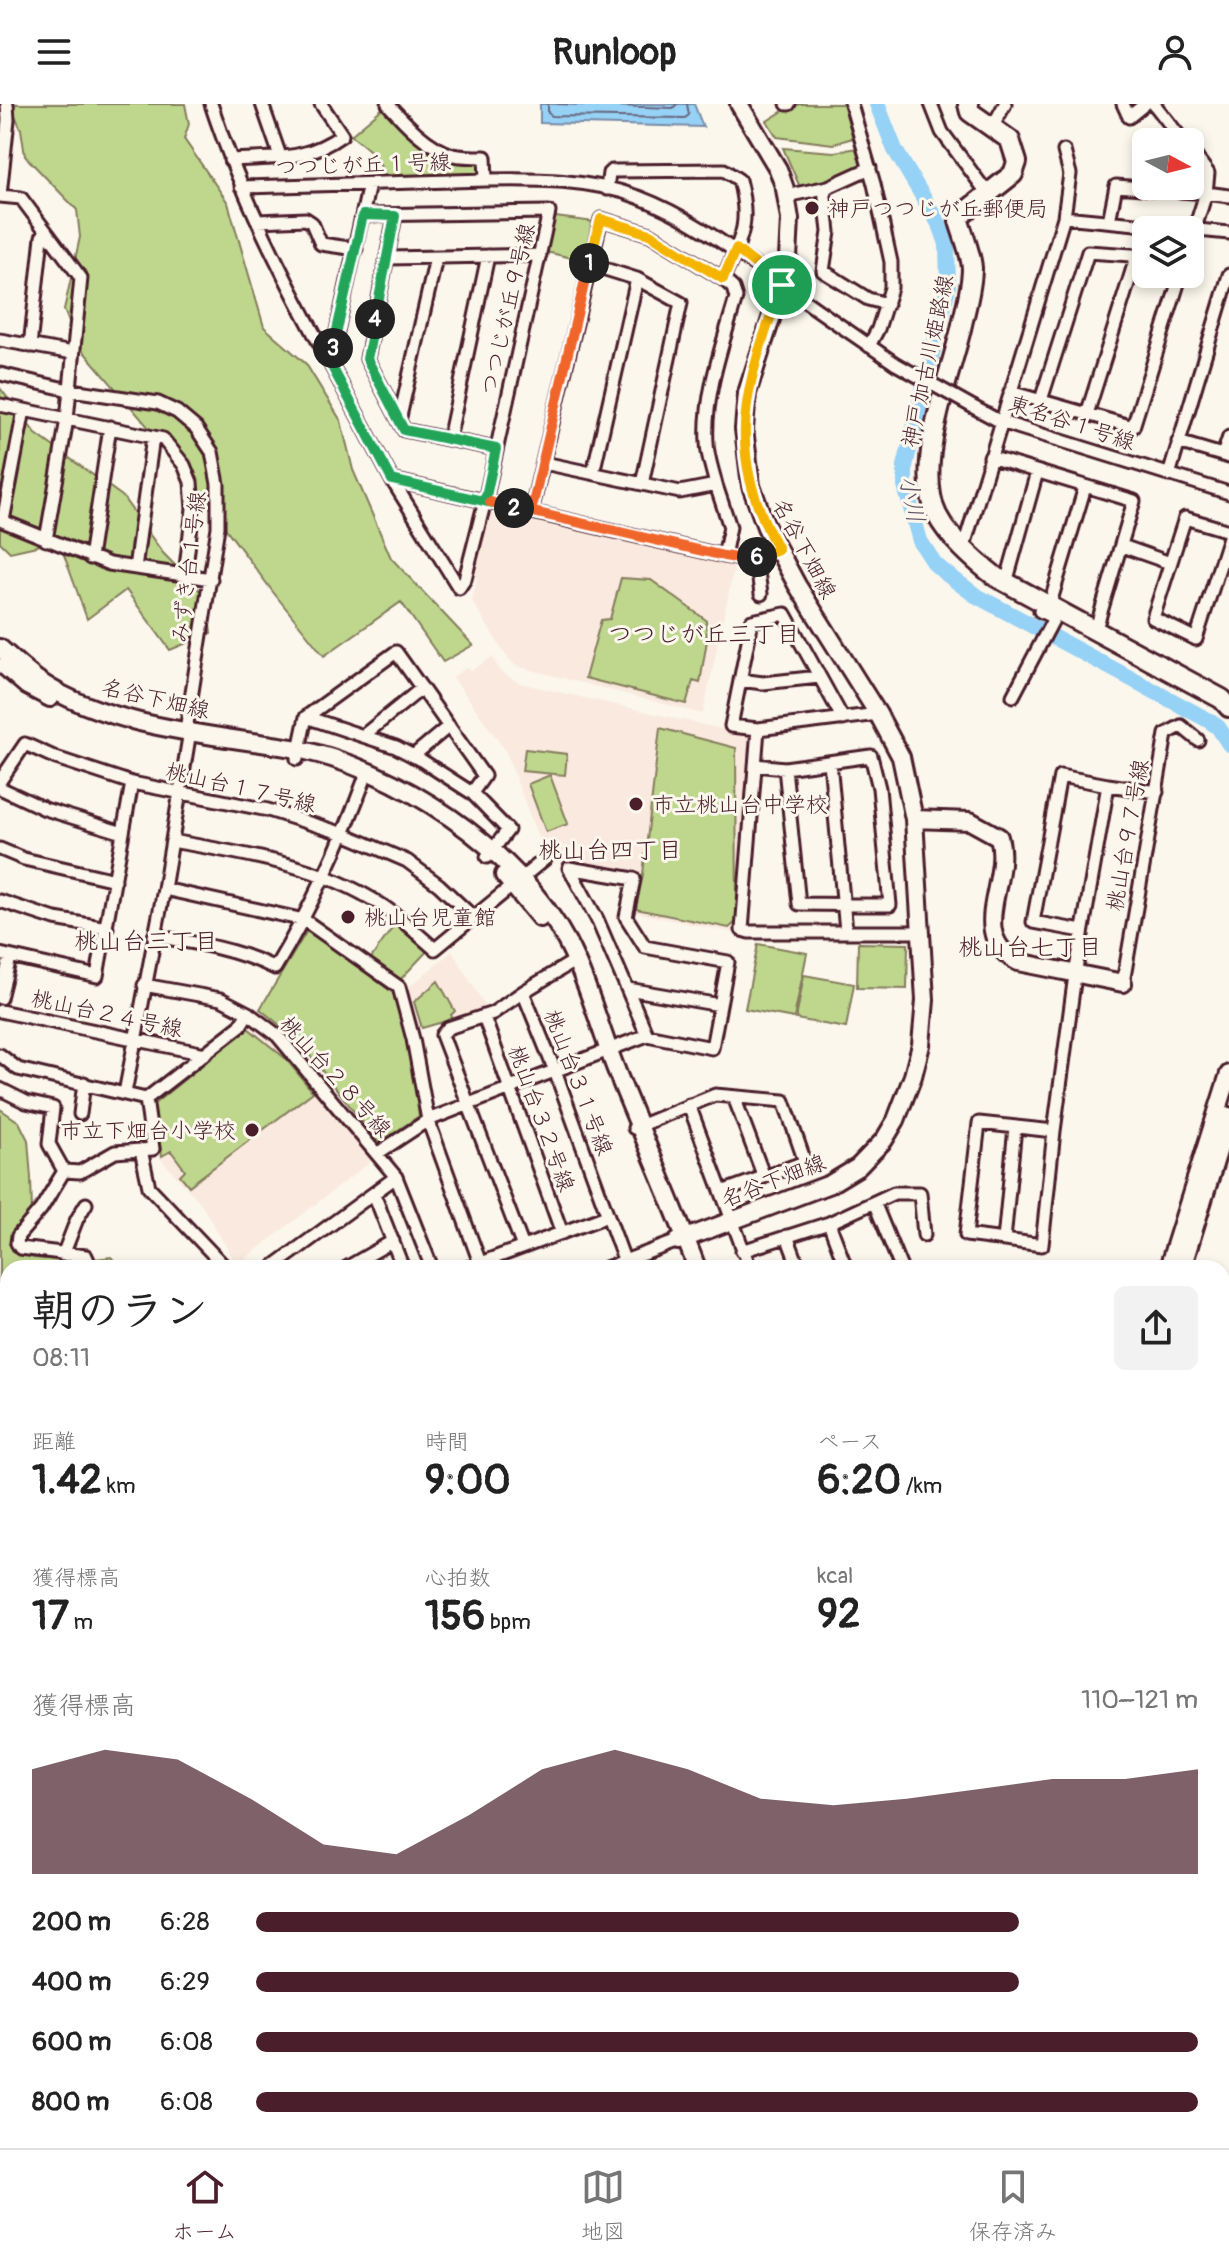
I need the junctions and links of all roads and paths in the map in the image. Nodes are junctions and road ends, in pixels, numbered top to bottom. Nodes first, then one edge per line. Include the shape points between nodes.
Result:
1 (7, 104) edge
2 (211, 104) edge
3 (262, 104) edge
4 (321, 104) edge
5 (388, 104) edge
6 (739, 104) edge
7 (851, 104) edge
8 (931, 104) edge
9 (968, 104) edge
10 (1005, 104) edge
11 (1123, 104) edge
12 (1145, 104) edge
13 (1154, 104) edge
14 (993, 126) junction
15 (1173, 128) edge
16 (1064, 151) dead end
17 (280, 156) junction
18 (230, 160) junction
19 (870, 168) junction
20 (1204, 168) edge
21 (486, 180) junction
22 (369, 184) junction
23 (241, 187) junction
24 (824, 188) junction
25 (607, 189) junction
26 (1206, 193) junction
27 (988, 194) junction
28 (0, 196) edge
29 (786, 196) junction
30 (1229, 196) edge
31 (363, 215) junction
32 (395, 216) junction
33 (1199, 216) edge
34 (1064, 217) junction
35 (258, 221) junction
36 (1109, 221) junction
37 (1132, 223) edge
38 (1204, 230) edge
39 (46, 232) junction
40 (1229, 233) edge
41 (356, 249) junction
42 (736, 249) junction
43 (540, 255) junction
44 (1132, 255) edge
45 (488, 256) junction
46 (388, 258) junction
47 (436, 258) junction
48 (589, 264) junction
49 (1229, 275) edge
50 (637, 279) junction
51 (723, 279) junction
52 (1132, 282) edge
53 (782, 285) junction
54 (1177, 288) edge
55 (887, 304) junction
56 (0, 340) edge
57 (30, 346) junction
58 (869, 346) junction
59 (73, 353) junction
60 (330, 363) junction
61 (0, 374) edge
62 (69, 390) junction
63 (1010, 392) junction
64 (1041, 400) junction
65 (0, 405) edge
66 (24, 410) junction
67 (1087, 414) junction
68 (67, 419) junction
69 (399, 421) junction
70 (1001, 422) junction
71 (110, 427) junction
72 (153, 437) junction
73 (1229, 437) edge
74 (449, 439) junction
75 (1178, 442) junction
76 (496, 449) junction
77 (1226, 456) edge
78 (990, 457) junction
79 (544, 463) junction
80 (1037, 472) junction
81 (593, 473) junction
82 (1169, 475) junction
83 (392, 480) junction
84 (642, 484) junction
85 (716, 485) junction
86 (1085, 487) junction
87 (1229, 493) edge
88 (485, 501) junction
89 (531, 512) junction
90 (2, 520) edge
91 (1229, 534) edge
92 (46, 540) junction
93 (964, 546) junction
94 (1122, 546) junction
95 (778, 549) junction
96 (724, 556) junction
97 (756, 557) junction
98 (90, 558) junction
99 (1170, 563) junction
100 (135, 568) junction
101 (185, 575) junction
102 (211, 579) junction
103 (1001, 580) junction
104 (764, 587) dead end
105 (1052, 612) junction
106 (1095, 632) junction
107 (0, 648) edge
108 (0, 662) edge
109 (819, 677) junction
110 (740, 680) junction
111 (422, 688) junction
112 (1013, 696) dead end
113 (1229, 707) edge
114 (878, 714) junction
115 (306, 717) junction
116 (843, 719) junction
117 (449, 726) junction
118 (758, 729) junction
119 (188, 733) junction
120 (364, 735) junction
121 (1198, 740) dead end
122 (298, 754) junction
123 (413, 756) junction
124 (830, 762) junction
125 (755, 765) junction
126 (785, 768) junction
127 (366, 777) junction
128 (0, 781) edge
129 (132, 783) junction
130 (1108, 785) junction
131 (0, 788) edge
132 (181, 792) junction
133 (1157, 792) junction
134 (472, 793) junction
135 (914, 819) junction
136 (123, 833) junction
137 (344, 834) junction
138 (172, 841) junction
139 (0, 849) edge
140 (490, 853) junction
141 (546, 858) dead end
142 (325, 877) junction
143 (115, 880) junction
144 (516, 880) junction
145 (164, 889) junction
146 (0, 901) edge
147 (843, 906) junction
148 (473, 917) junction
149 (304, 920) junction
150 (107, 928) junction
151 (846, 931) junction
152 (1082, 931) junction
153 (920, 932) junction
154 (154, 936) junction
155 (5, 956) edge
156 (572, 962) junction
157 (1075, 975) junction
158 (1123, 983) joint
159 (144, 985) junction
160 (628, 989) junction
161 (523, 992) junction
162 (0, 998) edge
163 (720, 1005) junction
164 (0, 1011) edge
165 (248, 1013) junction
166 (484, 1017) junction
167 (647, 1035) junction
168 (134, 1038) junction
169 (606, 1053) junction
170 (205, 1054) junction
171 (0, 1055) edge
172 (555, 1071) junction
173 (84, 1083) junction
174 (1227, 1084) edge
175 (511, 1087) junction
176 (0, 1089) edge
177 (125, 1093) junction
178 (734, 1097) junction
179 (146, 1099) junction
180 (467, 1103) junction
181 (689, 1105) junction
182 (80, 1114) dead end
183 (1229, 1116) edge
184 (428, 1120) junction
185 (636, 1127) junction
186 (1015, 1127) junction
187 (1054, 1131) junction
188 (141, 1150) junction
189 (378, 1153) junction
190 (64, 1171) junction
191 (396, 1177) junction
192 (764, 1177) junction
193 (722, 1192) junction
194 (374, 1194) junction
195 (874, 1202) junction
196 (86, 1204) dead end
197 (607, 1216) junction
198 (732, 1219) junction
199 (829, 1223) junction
200 (562, 1233) junction
201 (924, 1235) dead end
202 (787, 1236) junction
203 (682, 1239) junction
204 (1004, 1240) junction
205 (393, 1241) junction
206 (523, 1247) junction
207 (742, 1251) junction
208 (63, 1255) junction
209 (88, 1260) edge
210 (218, 1260) edge
211 (284, 1260) edge
212 (360, 1260) edge
213 (400, 1260) edge
214 (429, 1260) edge
215 (479, 1260) edge
216 (488, 1260) edge
217 (624, 1260) edge
218 (637, 1260) edge
219 (686, 1260) edge
220 (693, 1260) edge
221 (746, 1260) edge
222 (796, 1260) edge
223 (843, 1260) edge
224 (898, 1260) edge
225 (1171, 1260) edge
226 (1184, 1260) edge

1 - 28 street
2 - 18 street
3 - 17 street
4 - 17 street via 342,135 323,149
5 - 21 street via 432,144 453,155 485,157
6 - 29 street, 名谷下畑線 via 778,169
7 - 19 street
8 - 27 street via 942,132
9 - 14 main road, 神戸加古川姫路線 via 970,112
10 - 14 street
11 - 12 street via 1129,117
13 - 15 street
14 - 27 main road, 神戸加古川姫路線 via 1010,140 1017,162 1013,174
16 - 34 street via 1070,174
17 - 18 street
18 - 23 street
19 - 24 street
19 - 55 street via 891,262
20 - 26 street
21 - 22 street, つつじが丘１号線
21 - 25 street via 540,179
22 - 23 street, つつじが丘１号線
22 - 31 street
23 - 35 street
24 - 29 street
24 - 55 street via 829,232 823,271 868,299
25 - 42 street via 671,211
25 - 42 street via 612,171 731,173 739,180 745,201 746,219
26 - 30 street
26 - 33 street
26 - 36 street via 1116,186
27 - 93 main road, 神戸加古川姫路線 via 960,216 972,267 929,468 937,514
28 - 39 street via 21,198
29 - 53 street, 名谷下畑線 via 790,240
31 - 32 street, つつじが丘９号線
31 - 41 street
32 - 43 street, つつじが丘９号線 via 549,212
32 - 46 street
34 - 36 street
34 - 63 street
35 - 41 street via 306,219 321,244
35 - 60 street
36 - 37 street
38 - 40 street
39 - 57 street
39 - 59 street via 81,278
41 - 60 street
42 - 51 street
42 - 53 street
43 - 45 street
43 - 76 street, つつじが丘９号線
44 - 64 street via 1088,252
45 - 47 street
45 - 74 street
46 - 47 street
46 - 69 street via 367,359
47 - 69 street
48 - 50 street
48 - 51 street via 601,219 650,234
48 - 79 street
49 - 75 street
50 - 81 street
50 - 84 street via 681,303
51 - 85 street via 736,298 708,425
52 - 67 street
53 - 58 street, 東名谷１号線
53 - 95 street, 名谷下畑線 via 747,393 744,429 756,503
54 - 67 street via 1133,427
55 - 58 street
56 - 57 street
57 - 59 street
58 - 70 street, 東名谷１号線, bridge
59 - 62 street
60 - 83 street
61 - 62 street, みずき台１号線
62 - 68 street
62 - 102 street, みずき台１号線 via 158,403 196,428 212,452 218,484
63 - 64 street
63 - 70 street
64 - 67 street
65 - 66 street
66 - 68 street
66 - 90 street
68 - 71 street
68 - 92 street
69 - 74 street via 404,430
70 - 78 street
70 - 82 street, 東名谷１号線
71 - 72 street
71 - 98 street
72 - 100 street
72 - 101 street via 175,451 191,482
73 - 77 street
74 - 76 street
75 - 77 street
75 - 82 street
76 - 88 street, つつじが丘９号線
78 - 80 street
78 - 93 street
79 - 81 street
79 - 89 street
80 - 86 street
80 - 103 street
81 - 84 street
82 - 87 street, 東名谷１号線
83 - 88 street
83 - 88 street, つつじが丘９号線 via 459,588
84 - 85 street via 680,492
85 - 96 street via 730,527
86 - 94 street via 1134,501
86 - 105 street
88 - 89 street
89 - 96 street
90 - 92 street
91 - 99 street via 1185,518
91 - 99 street via 1196,639 1153,618
92 - 98 street
93 - 103 main road, 神戸加古川姫路線
94 - 99 street
94 - 106 street
95 - 97 street
95 - 114 street, 名谷下畑線
96 - 97 street
97 - 104 street
98 - 100 street
100 - 101 street
101 - 102 street
102 - 119 street, みずき台１号線
103 - 105 main road, 神戸加古川姫路線
105 - 106 main road, 神戸加古川姫路線
105 - 112 street
106 - 113 main road, 神戸加古川姫路線
107 - 119 street, 名谷下畑線 via 43,684 67,696 116,716
108 - 119 street, 名谷下畑線 via 27,686 104,721
109 - 110 street
109 - 110 street via 785,614 752,621
109 - 116 street
110 - 118 street via 731,726
111 - 115 street via 396,652
111 - 117 street
111 - 120 street
114 - 116 street
114 - 135 street, 名谷下畑線 via 901,757
115 - 120 street
115 - 122 street
116 - 118 street
117 - 123 street
117 - 134 street via 484,776
118 - 125 street
119 - 122 street, 名谷下畑線
119 - 132 street, みずき台１号線
120 - 123 street
121 - 133 street, 桃山台９７号線 via 1181,726 1166,734
122 - 127 street, 名谷下畑線 via 333,759
123 - 134 street
124 - 126 street
124 - 147 street
124 - 147 street via 871,756 890,905
125 - 126 street
125 - 151 street via 742,930
126 - 147 street via 799,904
127 - 137 street
127 - 140 street, 名谷下畑線 via 421,798
128 - 129 street, 桃山台１７号線 via 25,744
129 - 132 street, 桃山台１７号線
129 - 136 street
130 - 133 street
130 - 152 street
130 - 152 street via 1060,776 1033,922
131 - 136 street via 45,809
132 - 137 street, 桃山台１７号線 via 268,810
132 - 138 street, みずき台１号線
133 - 158 street, 桃山台９７号線
134 - 140 street via 508,830
135 - 153 street, 名谷下畑線
135 - 157 street, 桃山台９７号線 via 970,821 999,837 1003,851 991,928 1002,954
136 - 143 street
137 - 142 street
137 - 148 street, 桃山台１７号線 via 407,861
138 - 142 street via 267,858
138 - 145 street, みずき台１号線
139 - 143 street
140 - 144 street, 名谷下畑線
141 - 144 street
142 - 148 street via 392,913 435,949
142 - 149 street
143 - 150 street
144 - 148 street
144 - 156 street, 名谷下畑線 via 565,938
145 - 149 street
145 - 154 street, みずき台１号線
146 - 150 street
147 - 151 street
149 - 154 street via 275,968 224,948
149 - 184 street via 399,987
150 - 155 street via 97,976
151 - 153 street
152 - 157 street
153 - 198 street, 名谷下畑線 via 925,1000 921,1045 884,1140 858,1167 830,1184
154 - 159 street, みずき台１号線
155 - 162 street
156 - 161 street
156 - 169 street, 名谷下畑線
157 - 158 street, 桃山台９７号線
157 - 187 street
159 - 165 street, 桃山台２８号線 via 221,999
159 - 168 street, みずき台１号線
160 - 163 street
160 - 163 street via 569,868 634,879 626,917 645,947 728,962
160 - 167 street
161 - 166 street, 桃山台３１号線
161 - 172 street, 桃山台３１号線
163 - 167 street via 712,1048
164 - 168 street, 桃山台２４号線
165 - 170 street
165 - 189 street, 桃山台２８号線 via 277,1035
166 - 175 street, 桃山台３２号線
166 - 180 street, 桃山台３１号線 via 448,1028 442,1035
167 - 169 street
168 - 170 street, 桃山台２４号線
168 - 177 street, みずき台１号線
169 - 172 street
169 - 185 street, 名谷下畑線
170 - 179 street
171 - 173 street via 18,1069
172 - 175 street
172 - 197 street, 桃山台３１号線
173 - 177 street
173 - 182 street
174 - 225 street
175 - 180 street
175 - 200 street, 桃山台３２号線
176 - 190 street via 53,1108 49,1144
177 - 179 street
178 - 181 street via 715,1095
178 - 192 street
178 - 192 street via 784,1101 805,1162
179 - 188 street via 153,1149
180 - 184 street
180 - 206 street, 桃山台３１号線
181 - 185 street
181 - 193 street
183 - 226 street
184 - 189 street
184 - 215 street
185 - 203 street, 名谷下畑線
186 - 187 street
186 - 204 street
186 - 204 street via 979,1123 966,1235
187 - 204 street via 1042,1245
188 - 190 street via 115,1152 80,1172
188 - 210 street via 149,1187
189 - 191 street, 桃山台２８号線
190 - 208 street via 17,1243 20,1248
191 - 194 street
191 - 214 street, 桃山台２８号線
192 - 193 street
193 - 198 street
194 - 205 street
194 - 211 street
195 - 199 street
195 - 201 street via 894,1193 920,1193
195 - 224 street
196 - 208 street
197 - 200 street
197 - 217 street, 桃山台３１号線
198 - 203 street, 名谷下畑線
198 - 207 street
199 - 202 street
199 - 223 street
200 - 206 street
202 - 207 street
202 - 222 street
203 - 218 street
203 - 219 street
203 - 220 street
205 - 212 street
205 - 213 street
206 - 216 street
207 - 221 street
208 - 209 street

